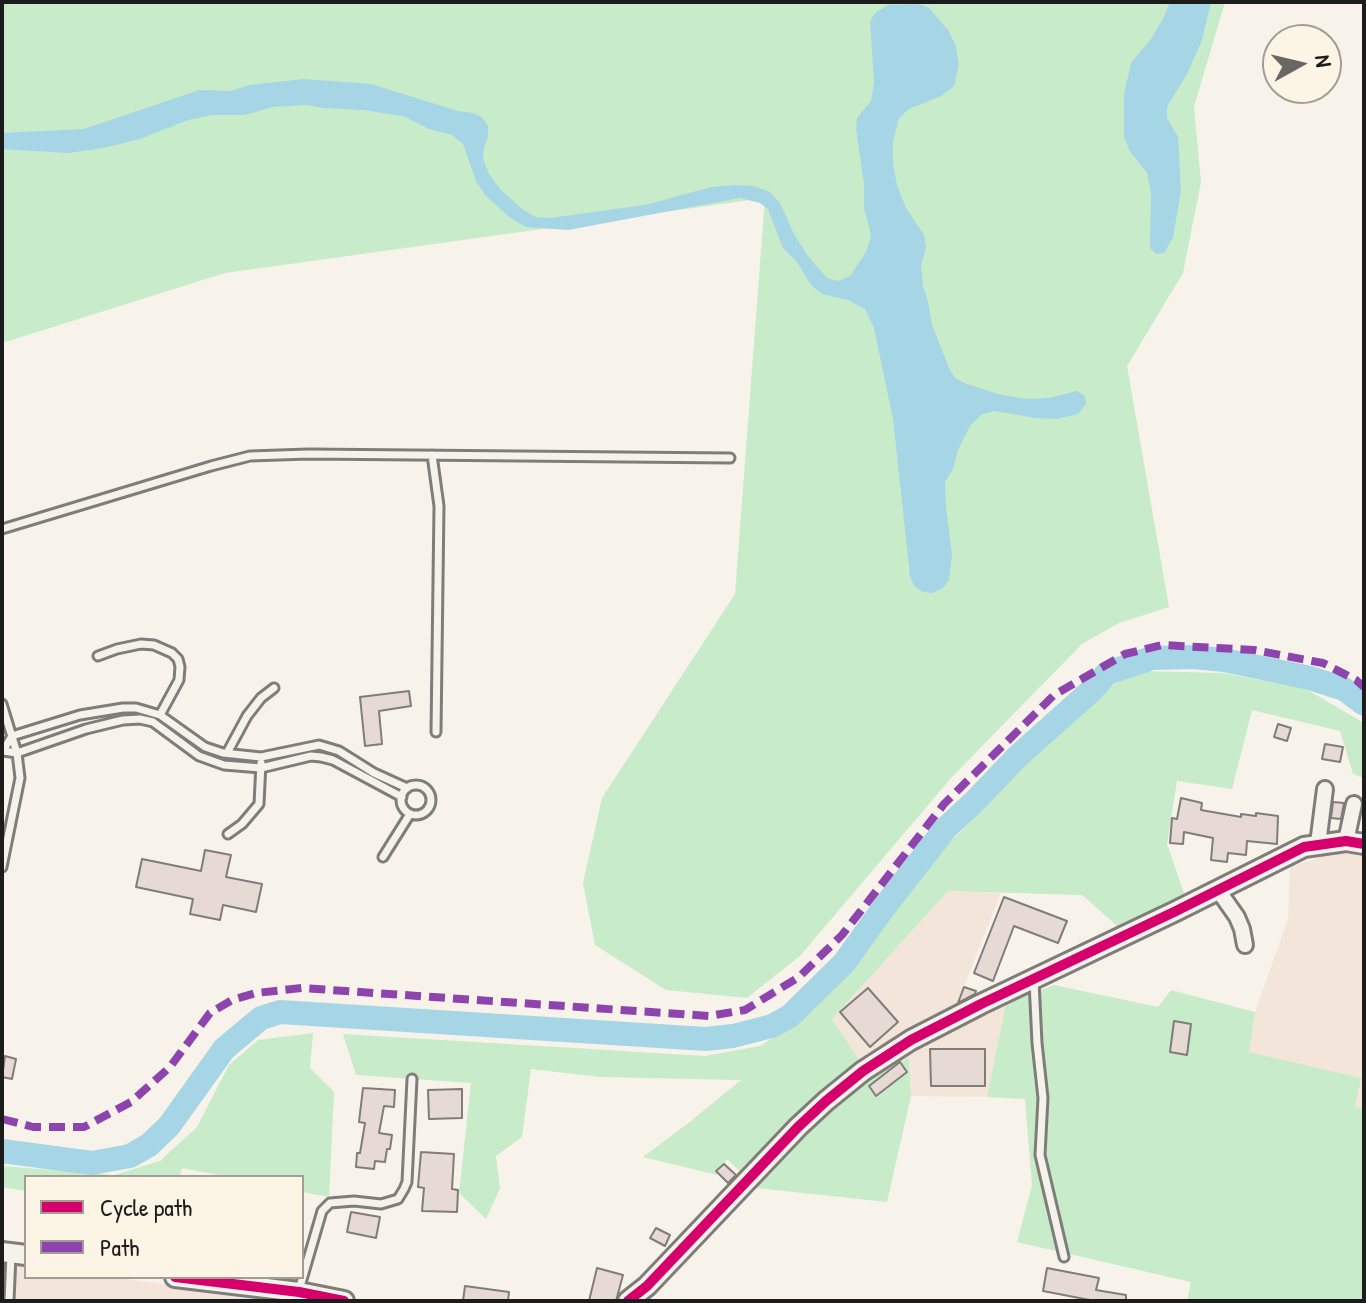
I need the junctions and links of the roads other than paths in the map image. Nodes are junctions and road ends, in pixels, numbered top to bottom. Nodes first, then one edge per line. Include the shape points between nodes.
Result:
1 (432, 455) junction
2 (730, 458) dead end
3 (2, 529) edge
4 (98, 656) dead end
5 (274, 688) dead end
6 (2, 704) edge
7 (80, 715) junction
8 (160, 715) junction
9 (86, 729) junction
10 (436, 732) dead end
11 (12, 736) junction
12 (2, 751) edge
13 (17, 753) junction
14 (227, 753) junction
15 (261, 757) junction
16 (261, 768) junction
17 (407, 788) junction
18 (1325, 789) dead end
19 (402, 797) junction
20 (1354, 804) dead end
21 (410, 814) junction
22 (228, 834) dead end
23 (1355, 843) edge
24 (1318, 844) junction
25 (383, 857) dead end
26 (2, 867) edge
27 (1218, 890) junction
28 (1245, 945) dead end
29 (1034, 979) junction
30 (412, 1079) dead end
31 (13, 1253) edge
32 (1064, 1257) dead end
33 (304, 1274) edge
34 (192, 1279) edge
35 (303, 1279) edge
36 (299, 1292) junction
37 (646, 1294) edge
38 (333, 1300) edge
39 (9, 1301) edge
40 (628, 1301) edge

1 - 2 lane
1 - 3 lane via 250,456
1 - 10 lane via 439,506
4 - 8 lane via 141,644 172,653 178,659 179,680
5 - 14 lane via 247,716
6 - 11 lane
7 - 8 lane via 123,708
7 - 9 lane
7 - 11 lane
8 - 14 lane via 205,747
9 - 13 lane
9 - 16 lane via 140,719 153,722 199,756 224,765
11 - 12 lane
11 - 13 lane
12 - 13 lane
13 - 26 lane via 20,778
14 - 15 lane
15 - 16 lane
15 - 17 lane via 319,745
16 - 19 lane via 321,757
16 - 22 lane via 259,804
17 - 19 lane
17 - 21 lane via 422,786 431,799 425,812
18 - 24 street
19 - 21 lane
20 - 23 street
21 - 25 lane
23 - 24 street
24 - 27 street
27 - 28 street via 1237,917
27 - 29 street
29 - 32 lane via 1043,1098 1040,1155
29 - 37 street via 911,1040 851,1081 798,1127
30 - 33 lane via 404,1189 398,1199 381,1204 330,1203 322,1211
31 - 39 lane
34 - 36 street
35 - 36 lane
36 - 38 street
37 - 40 street

